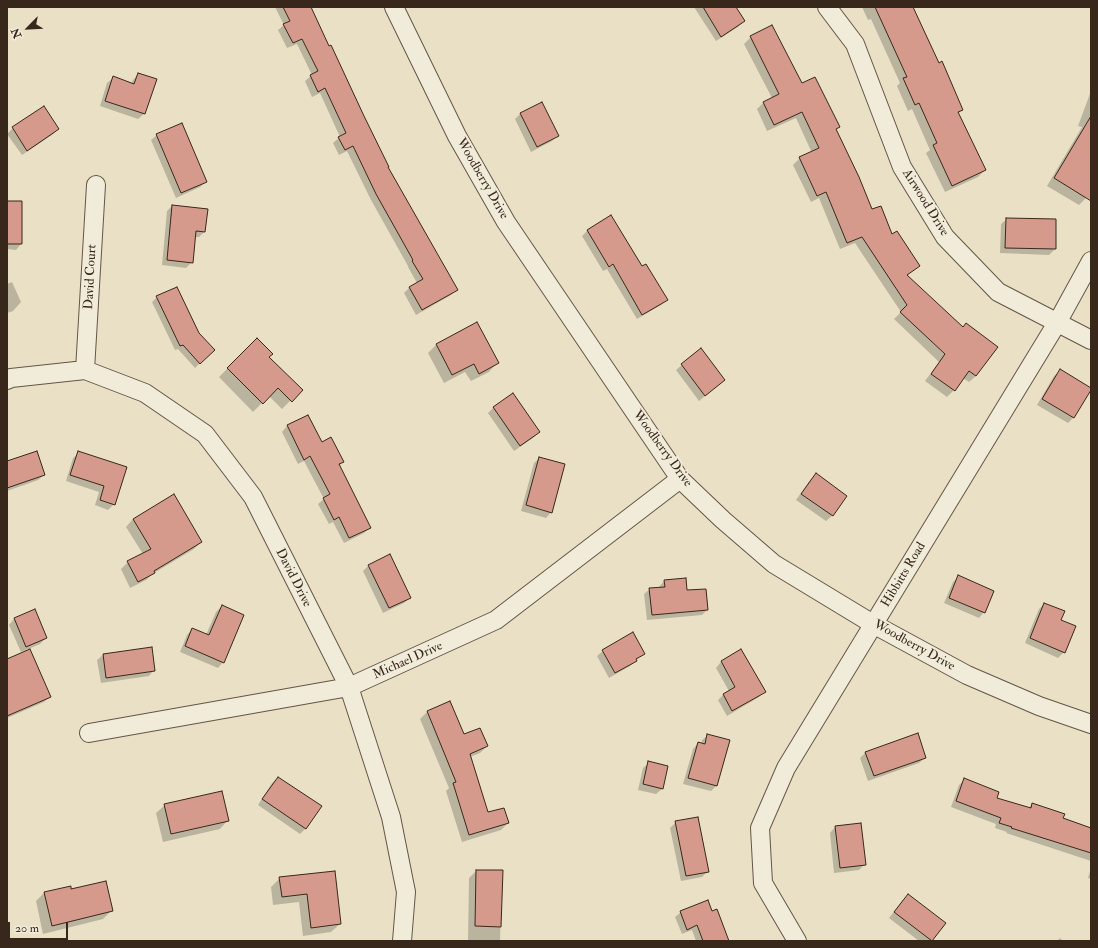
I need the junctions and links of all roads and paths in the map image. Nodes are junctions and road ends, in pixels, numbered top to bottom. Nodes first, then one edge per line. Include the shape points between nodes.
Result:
1 (394, 7) edge
2 (827, 7) edge
3 (96, 185) dead end
4 (1091, 261) edge
5 (1057, 323) junction
6 (1091, 340) edge
7 (85, 370) junction
8 (7, 380) edge
9 (680, 479) junction
10 (874, 624) junction
11 (349, 688) junction
12 (1091, 724) edge
13 (89, 733) dead end
14 (402, 941) edge
15 (797, 941) edge

1 - 9 street, Woodberry Drive via 457,136 506,222
2 - 5 street, Airwood Drive via 855,44 902,167 945,237 998,292
3 - 7 street, David Court
4 - 5 street, Hibbitts Road
5 - 6 street, Airwood Drive
5 - 10 street, Hibbitts Road
7 - 8 street, David Drive
7 - 11 street, David Drive via 145,393 205,434 253,497
9 - 10 street, Woodberry Drive via 722,520 774,564
9 - 11 street, Michael Drive via 496,620
10 - 12 street, Woodberry Drive via 967,675 1039,706
10 - 15 street, Hibbitts Road via 786,768 760,828 763,883
11 - 13 street, Michael Drive
11 - 14 street, David Drive via 392,817 406,892

